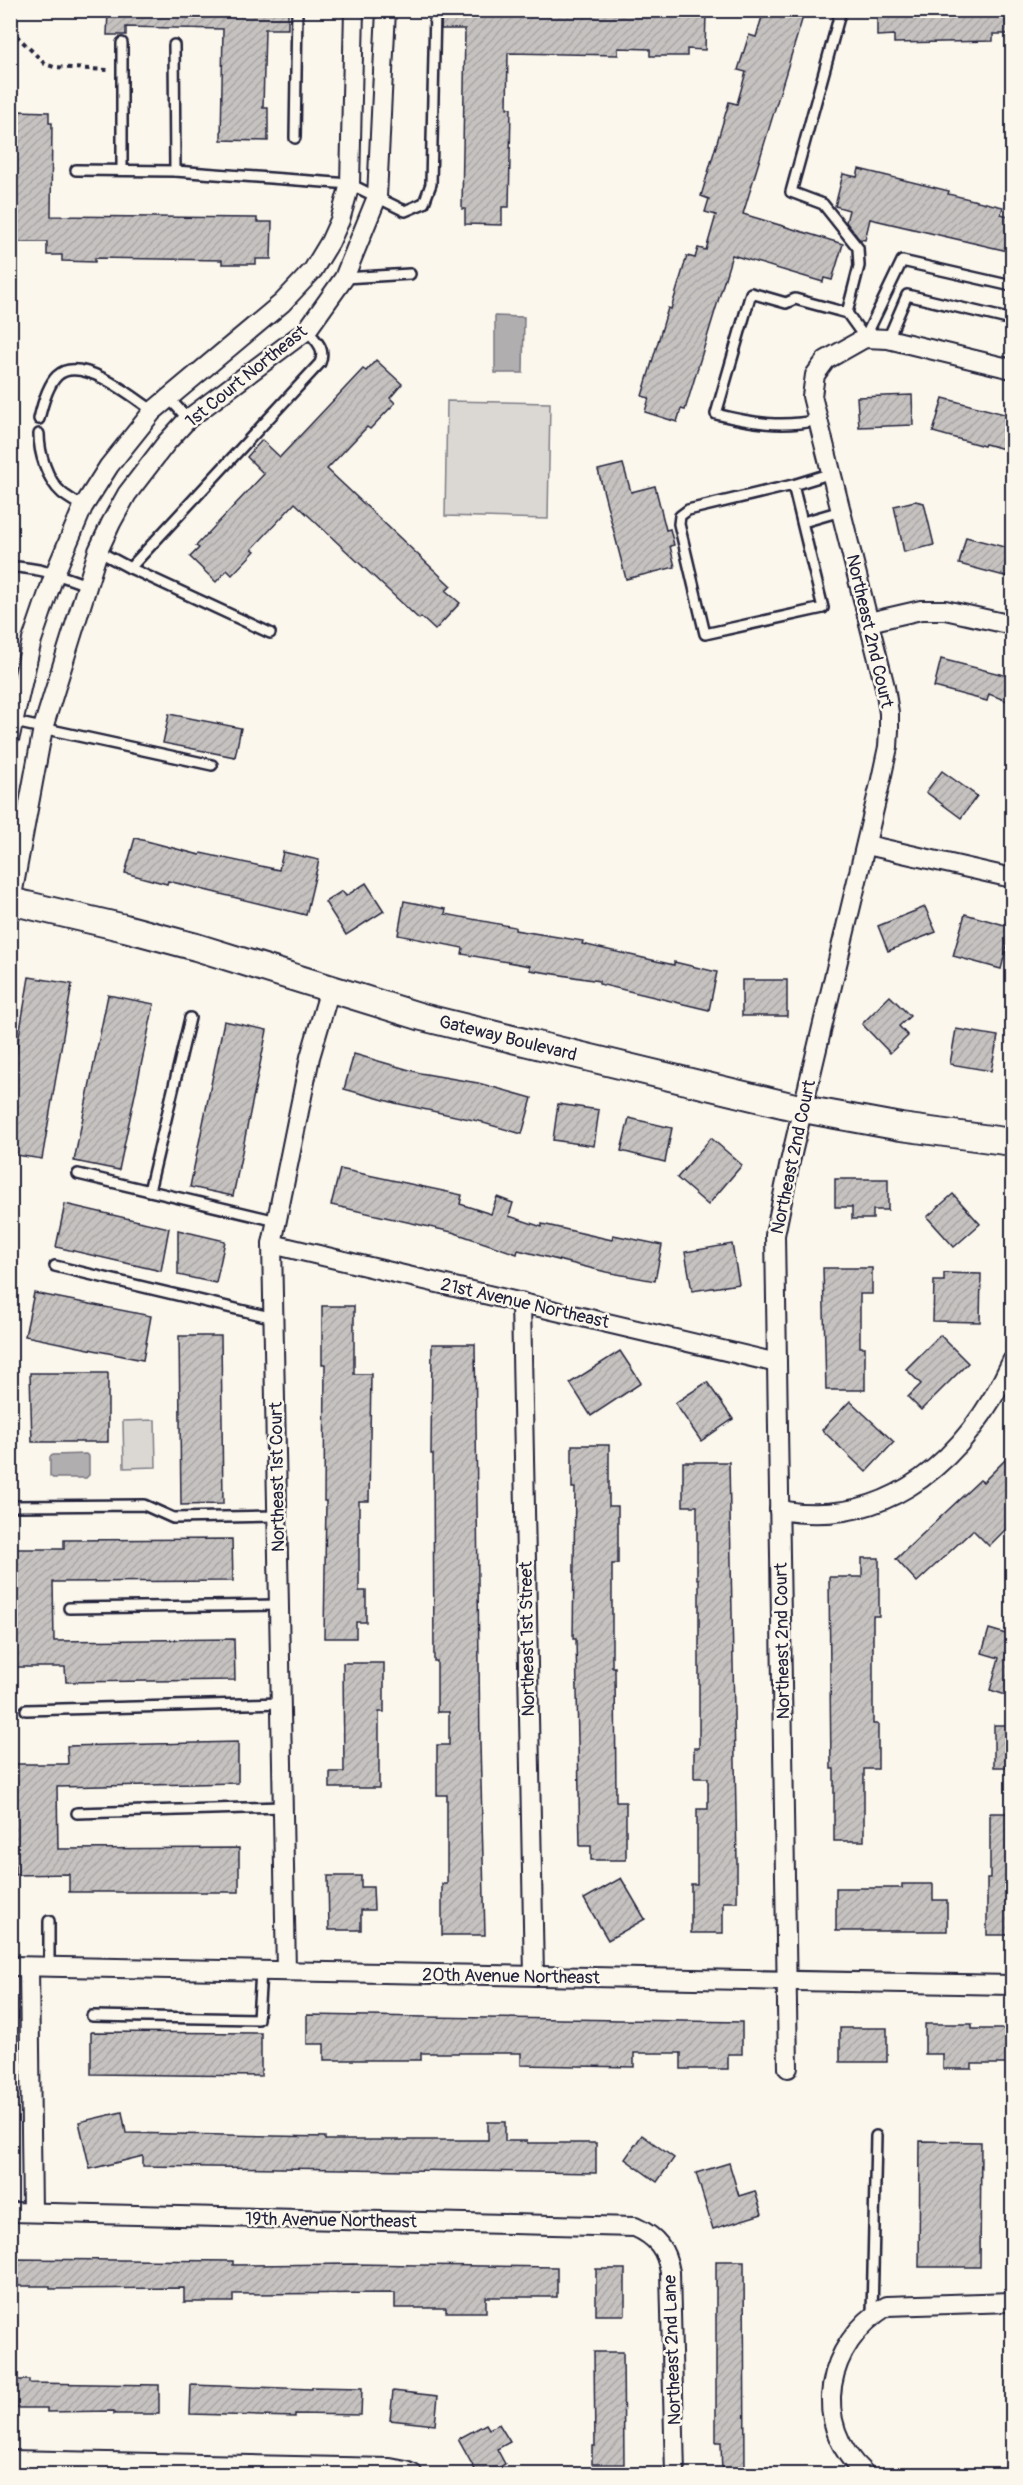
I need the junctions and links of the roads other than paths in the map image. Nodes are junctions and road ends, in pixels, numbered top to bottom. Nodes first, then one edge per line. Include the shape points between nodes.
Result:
1 (297, 10) edge
2 (354, 10) edge
3 (386, 10) edge
4 (435, 10) edge
5 (841, 10) edge
6 (122, 43) dead end
7 (174, 45) dead end
8 (295, 138) dead end
9 (76, 170) dead end
10 (122, 170) junction
11 (175, 171) junction
12 (350, 184) junction
13 (377, 197) junction
14 (410, 274) dead end
15 (344, 278) junction
16 (1012, 286) edge
17 (847, 312) junction
18 (1012, 320) edge
19 (307, 330) junction
20 (865, 338) junction
21 (888, 339) junction
22 (1012, 369) edge
23 (168, 397) junction
24 (153, 411) junction
25 (39, 419) dead end
26 (188, 419) junction
27 (818, 420) junction
28 (39, 434) dead end
29 (832, 473) junction
30 (793, 485) junction
31 (83, 507) junction
32 (841, 511) junction
33 (803, 522) junction
34 (98, 551) junction
35 (10, 567) edge
36 (130, 568) junction
37 (55, 573) junction
38 (89, 586) junction
39 (869, 622) junction
40 (1012, 625) edge
41 (270, 633) dead end
42 (12, 726) edge
43 (43, 728) junction
44 (212, 765) dead end
45 (867, 844) junction
46 (1012, 878) edge
47 (11, 901) edge
48 (330, 989) junction
49 (190, 1018) dead end
50 (803, 1109) junction
51 (1012, 1142) edge
52 (78, 1174) dead end
53 (149, 1191) junction
54 (277, 1221) junction
55 (272, 1244) junction
56 (55, 1266) dead end
57 (521, 1302) junction
58 (274, 1318) junction
59 (1012, 1361) edge
60 (777, 1363) junction
61 (15, 1506) dead end
62 (779, 1510) junction
63 (278, 1516) junction
64 (279, 1605) junction
65 (69, 1608) dead end
66 (281, 1703) junction
67 (26, 1710) dead end
68 (283, 1807) junction
69 (77, 1813) dead end
70 (49, 1921) dead end
71 (10, 1966) edge
72 (29, 1967) junction
73 (49, 1967) junction
74 (261, 1971) junction
75 (286, 1971) junction
76 (534, 1976) junction
77 (787, 1981) junction
78 (1012, 1985) edge
79 (92, 2016) dead end
80 (788, 2068) dead end
81 (876, 2136) dead end
82 (10, 2212) edge
83 (32, 2212) junction
84 (649, 2233) joint
85 (1012, 2302) edge
86 (872, 2315) junction
87 (10, 2460) edge
88 (198, 2469) edge
89 (863, 2474) edge
90 (413, 2475) edge
91 (675, 2475) edge

1 - 8 lane
2 - 12 street, 1st Court Northeast
3 - 13 street, 1st Court Northeast
4 - 13 lane via 431,184 424,203 405,211
5 - 17 lane via 791,192 823,204 858,248 859,266
6 - 10 lane
7 - 11 lane
9 - 10 lane
10 - 11 lane
11 - 12 lane
12 - 13 lane
12 - 23 street, 1st Court Northeast via 330,242 313,270 282,303
13 - 15 street, 1st Court Northeast
14 - 15 lane
15 - 19 street, 1st Court Northeast
16 - 20 lane via 902,261
17 - 20 lane
17 - 27 lane via 750,293 716,414 752,423 798,424
18 - 21 lane via 907,295
19 - 26 street, 1st Court Northeast
19 - 36 lane via 322,348 320,363
20 - 21 street
20 - 27 street, Northeast 2nd Court via 826,360 815,375 812,396
21 - 22 street
23 - 24 street, 1st Court Northeast
23 - 26 lane
24 - 25 lane via 113,383 75,370 64,371 51,384
24 - 31 street, 1st Court Northeast via 109,466
26 - 34 street, 1st Court Northeast via 127,494
27 - 29 street, Northeast 2nd Court
28 - 31 lane via 42,458 55,484 60,492
29 - 30 lane
29 - 32 street, Northeast 2nd Court
30 - 33 lane
30 - 33 lane via 688,510 680,516 705,634 823,608
31 - 37 street, 1st Court Northeast
32 - 33 lane
32 - 39 street, Northeast 2nd Court
34 - 36 lane
34 - 38 street, 1st Court Northeast
35 - 37 lane
36 - 41 lane
37 - 38 lane
37 - 42 street, 1st Court Northeast via 32,640
38 - 43 street, 1st Court Northeast
39 - 40 street via 901,613 945,610
39 - 45 street, Northeast 2nd Court via 890,713 888,747
42 - 43 lane
43 - 44 lane
43 - 47 street, 1st Court Northeast
45 - 46 street
45 - 50 street, Northeast 2nd Court
47 - 48 main road, Gateway Boulevard via 145,933
48 - 50 main road, Gateway Boulevard via 422,1017
48 - 54 street, Northeast 1st Court via 303,1088
49 - 53 lane
50 - 51 main road, Gateway Boulevard
50 - 60 street, Northeast 2nd Court via 775,1235
52 - 53 lane
53 - 54 lane
54 - 55 street, Northeast 1st Court
55 - 57 street, 21st Avenue Northeast
55 - 58 street, Northeast 1st Court
56 - 58 lane
57 - 60 street, 21st Avenue Northeast
57 - 76 street, Northeast 1st Street
58 - 63 street, Northeast 1st Court
59 - 62 street via 999,1389 967,1436 913,1485 861,1509 818,1514
60 - 62 street, Northeast 2nd Court
61 - 63 lane via 144,1505 173,1518
62 - 77 street, Northeast 2nd Court
63 - 64 street, Northeast 1st Court
64 - 65 lane
64 - 66 street, Northeast 1st Court
66 - 67 lane
66 - 68 street, Northeast 1st Court
68 - 69 lane
68 - 75 street, Northeast 1st Court
70 - 73 lane
71 - 72 street, 20th Avenue Northeast
72 - 73 street, 20th Avenue Northeast
72 - 83 street
73 - 74 street, 20th Avenue Northeast
74 - 75 street, 20th Avenue Northeast
74 - 79 lane via 258,2019
75 - 76 street, 20th Avenue Northeast
76 - 77 street, 20th Avenue Northeast
77 - 78 street, 20th Avenue Northeast
77 - 80 street, Northeast 2nd Court
81 - 86 lane
82 - 83 street, 19th Avenue Northeast
83 - 84 street, 19th Avenue Northeast via 636,2227
84 - 91 street, Northeast 2nd Lane via 664,2250 670,2272
85 - 86 street via 887,2306
86 - 89 street via 843,2349 834,2372 831,2397 836,2430
87 - 88 street
88 - 90 street via 390,2468

